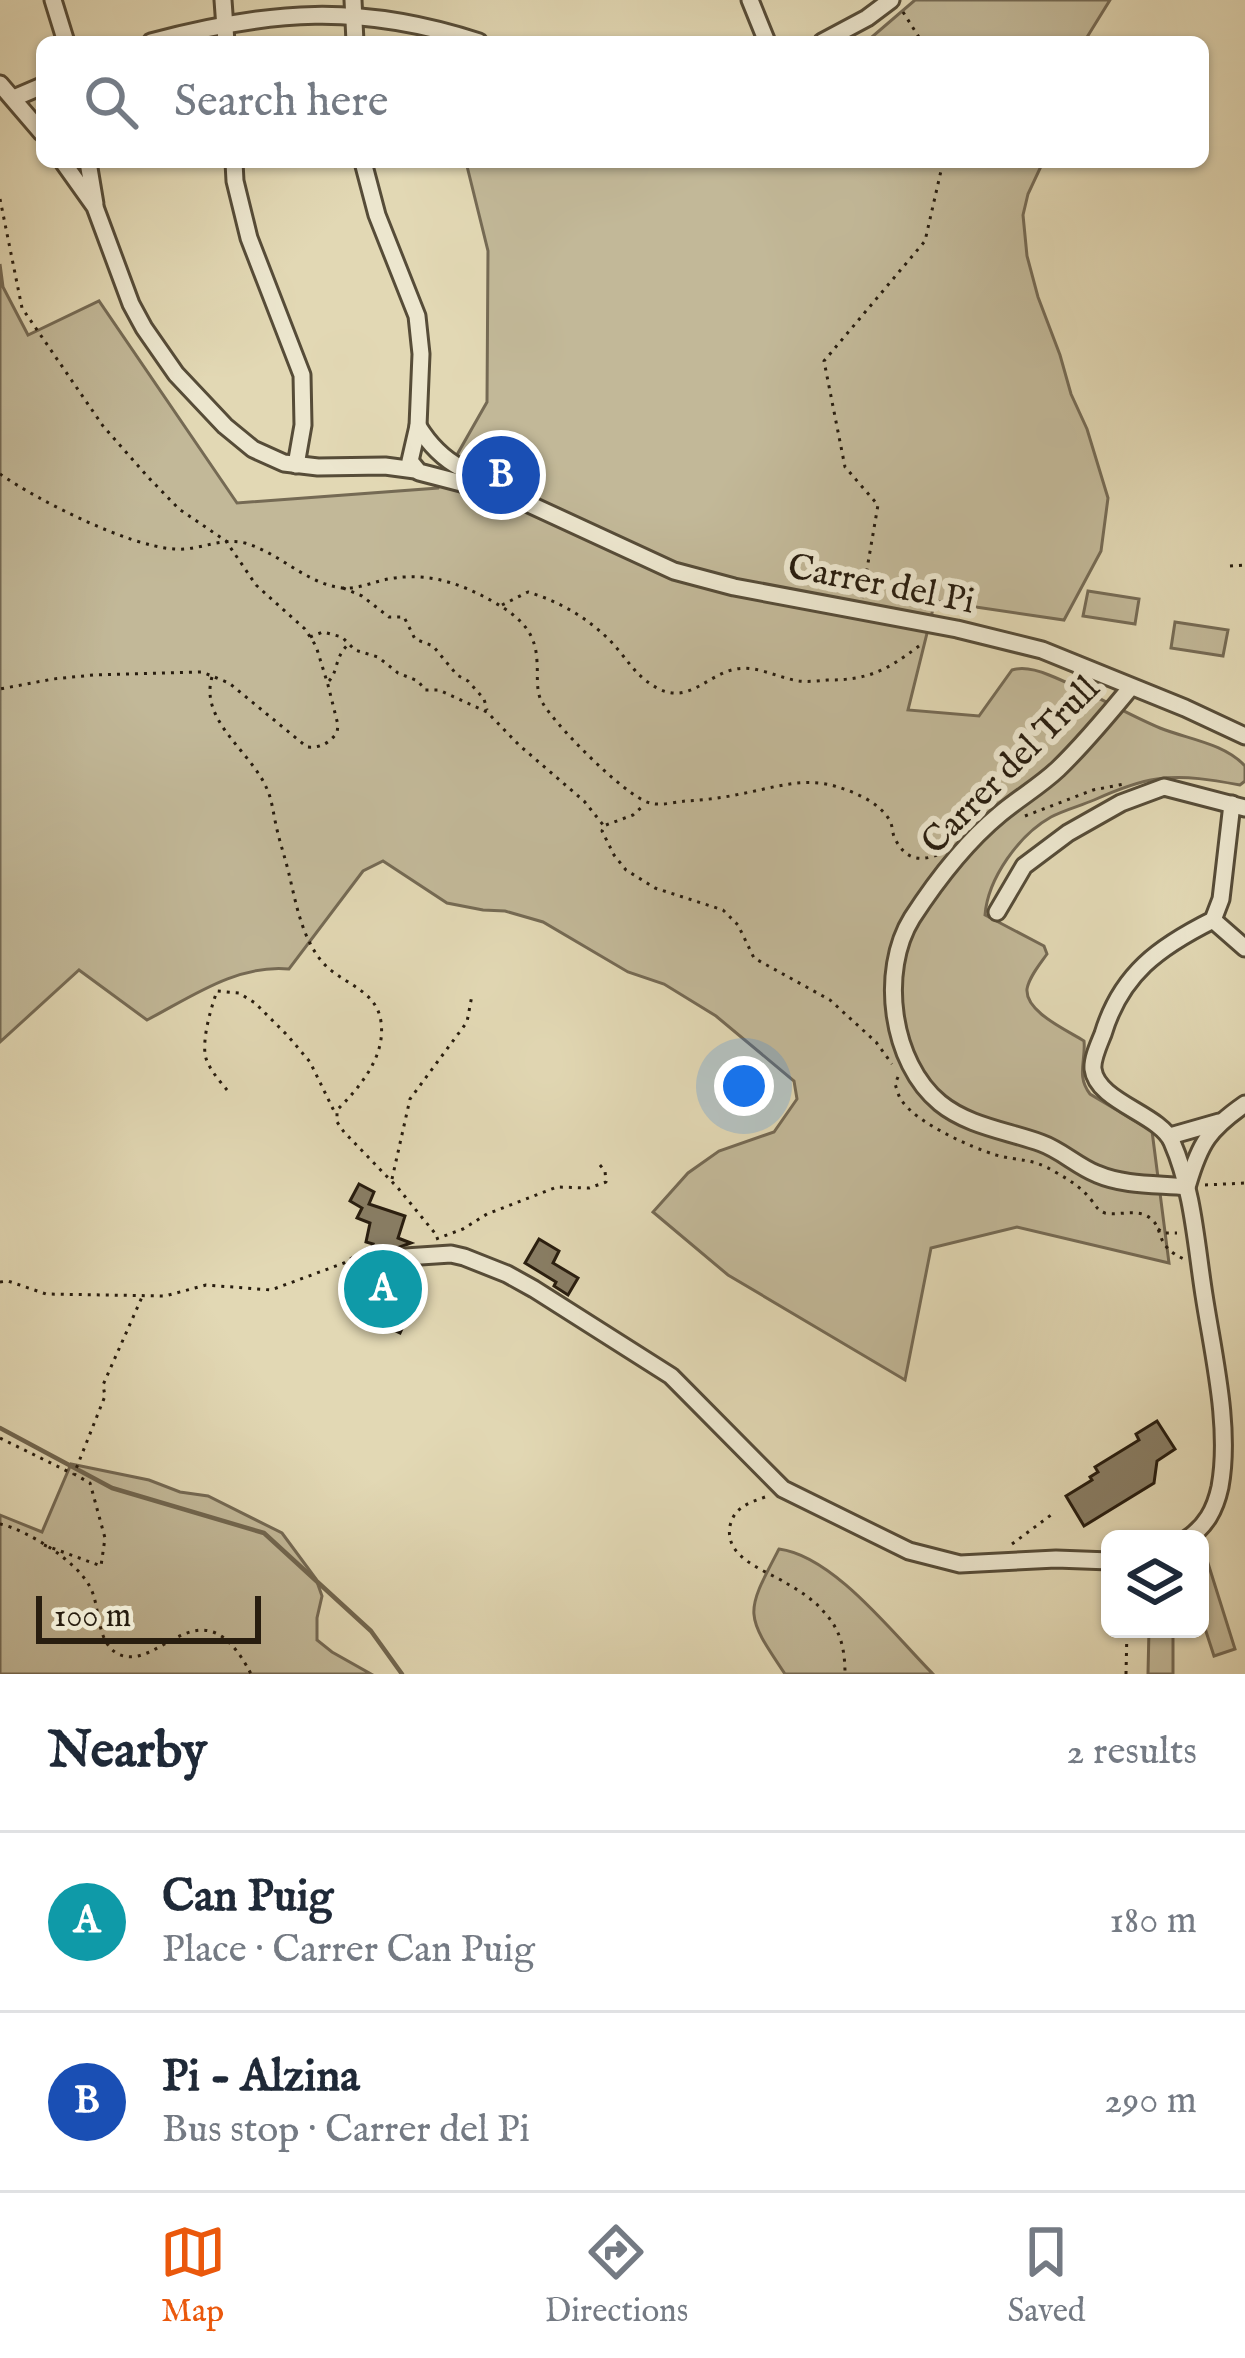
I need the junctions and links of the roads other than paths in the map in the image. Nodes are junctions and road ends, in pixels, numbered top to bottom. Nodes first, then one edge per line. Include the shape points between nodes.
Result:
1 (53, 0) edge
2 (223, 0) edge
3 (750, 0) edge
4 (893, 0) edge
5 (354, 8) edge
6 (225, 24) junction
7 (64, 36) edge
8 (176, 36) edge
9 (226, 36) edge
10 (459, 36) edge
11 (765, 36) edge
12 (833, 36) edge
13 (0, 84) edge
14 (36, 89) edge
15 (14, 98) junction
16 (36, 126) edge
17 (67, 168) edge
18 (89, 168) edge
19 (234, 168) edge
20 (366, 168) edge
21 (95, 207) junction
22 (418, 426) junction
23 (434, 449) junction
24 (412, 451) junction
25 (296, 465) junction
26 (385, 466) junction
27 (419, 472) junction
28 (505, 493) junction
29 (1131, 687) junction
30 (1245, 736) edge
31 (1239, 806) edge
32 (997, 912) dead end
33 (1214, 920) junction
34 (1245, 948) edge
35 (1245, 1104) edge
36 (1219, 1122) junction
37 (1170, 1136) junction
38 (1187, 1187) junction
39 (411, 1257) road end
40 (1196, 1530) edge
41 (1101, 1561) edge

1 - 7 street
2 - 6 street
3 - 11 street
4 - 12 street
5 - 6 street
5 - 10 street
6 - 8 street
6 - 9 street
13 - 15 street
14 - 15 street
15 - 16 street
17 - 21 street
18 - 21 street
19 - 25 street via 249,238 302,375
20 - 22 street via 417,316
21 - 25 street via 158,351 253,449
22 - 23 street, Carrer del Pi
22 - 24 street
23 - 24 street
23 - 27 street via 435,468
23 - 28 street, Carrer del Pi
24 - 26 street
24 - 27 street
25 - 26 street, Carrer del Pi
26 - 27 street, Carrer del Pi
27 - 28 street, Carrer del Pi
28 - 29 street, Carrer del Pi via 689,576 1027,645
29 - 30 street, Carrer del Pi
29 - 38 street, Carrer del Trull via 1060,766 963,850 901,940 893,993 911,1066 952,1112 1045,1144 1096,1174
31 - 32 street via 1164,788 1120,803 1024,866
31 - 33 street
33 - 34 street
33 - 37 street via 1144,963 1112,1004 1093,1067 1099,1085
35 - 36 street
36 - 37 street
36 - 38 street
37 - 38 street
38 - 40 street via 1222,1455 1219,1490
39 - 41 street via 451,1254 534,1289 660,1369 784,1490 909,1551 960,1564

